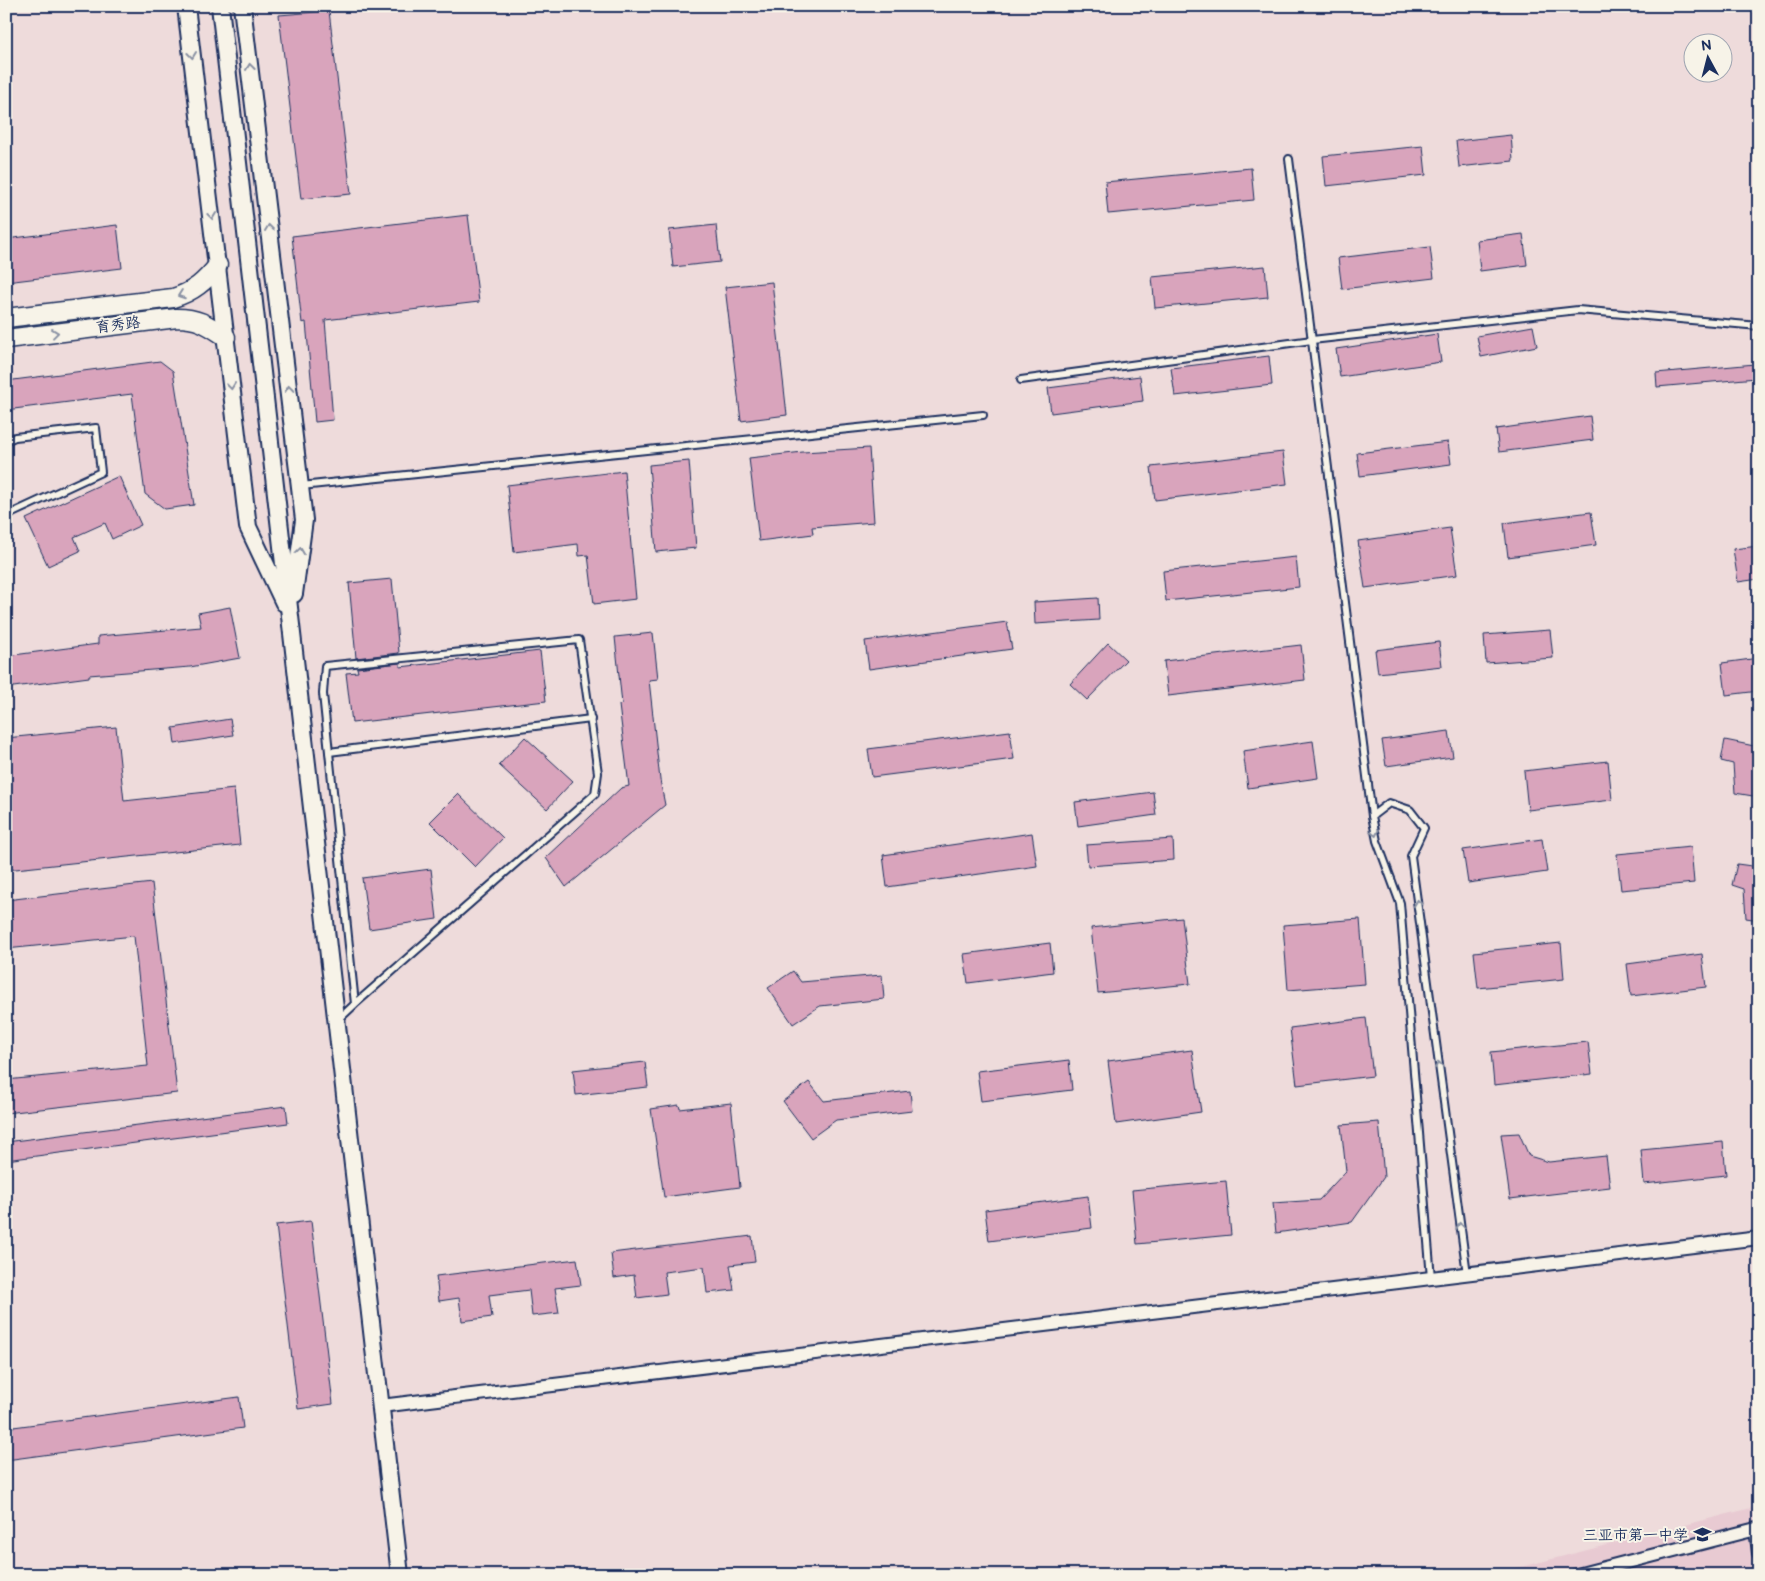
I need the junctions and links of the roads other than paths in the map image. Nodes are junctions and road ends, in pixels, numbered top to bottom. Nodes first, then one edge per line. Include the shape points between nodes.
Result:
1 (186, 6) edge
2 (220, 6) edge
3 (242, 6) edge
4 (1289, 159) dead end
5 (218, 266) junction
6 (6, 318) edge
7 (1759, 326) edge
8 (226, 337) junction
9 (6, 339) edge
10 (1312, 340) junction
11 (1021, 380) dead end
12 (983, 415) dead end
13 (6, 441) edge
14 (301, 486) junction
15 (6, 516) edge
16 (291, 616) junction
17 (591, 719) junction
18 (329, 752) junction
19 (1372, 816) junction
20 (356, 1004) junction
21 (337, 1020) junction
22 (1759, 1238) edge
23 (1467, 1274) junction
24 (1431, 1278) junction
25 (381, 1406) junction
26 (1759, 1553) edge
27 (400, 1575) edge
28 (1577, 1575) edge

1 -> 5 street
2 - 16 street
14 -> 3 street
4 - 10 lane
5 -> 6 main road, 育秀路 via 198,287 173,298
5 - 8 street
7 - 10 lane via 1578,310
9 -> 8 main road, 育秀路 via 177,318 192,318
8 -> 16 street via 248,527
10 - 11 lane
10 - 19 lane
12 - 14 lane
13 - 15 lane via 15,437 96,428 101,472
16 -> 14 street via 304,520
16 - 21 street
17 - 18 lane
17 - 18 lane via 579,640 325,666 322,694
17 - 20 lane via 598,773 595,794
18 - 20 lane
23 -> 19 lane via 1411,856 1424,828 1410,810 1389,803
19 -> 24 lane via 1377,841 1400,903
20 - 21 lane
21 - 25 street
22 - 23 street
23 - 24 street
24 - 25 street
25 - 27 street
26 - 28 street via 1756,1529

